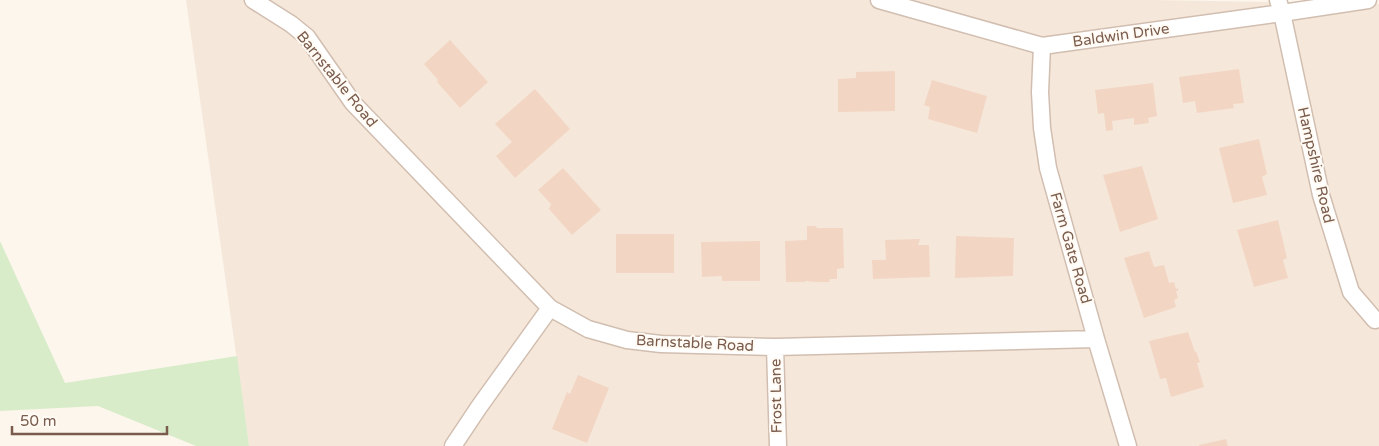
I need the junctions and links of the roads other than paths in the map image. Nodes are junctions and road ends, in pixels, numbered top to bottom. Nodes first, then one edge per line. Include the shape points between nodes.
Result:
1 (253, 0) edge
2 (879, 0) edge
3 (1368, 0) edge
4 (1280, 7) edge
5 (1042, 46) junction
6 (550, 308) junction
7 (1376, 320) dead end
8 (1096, 338) junction
9 (775, 347) junction
10 (453, 446) edge
11 (778, 446) edge
12 (1128, 446) edge

1 - 6 street, Barnstable Road via 307,37 353,103
2 - 5 street, Baldwin Drive
3 - 4 street, Baldwin Drive
4 - 5 street, Baldwin Drive
4 - 7 street, Hampshire Road via 1323,204 1350,292
5 - 8 street, Farm Gate Road via 1040,92 1048,168
6 - 9 street, Barnstable Road via 588,329 627,340
6 - 10 street via 478,406
8 - 9 street, Barnstable Road
8 - 12 street, Farm Gate Road
9 - 11 street, Frost Lane

